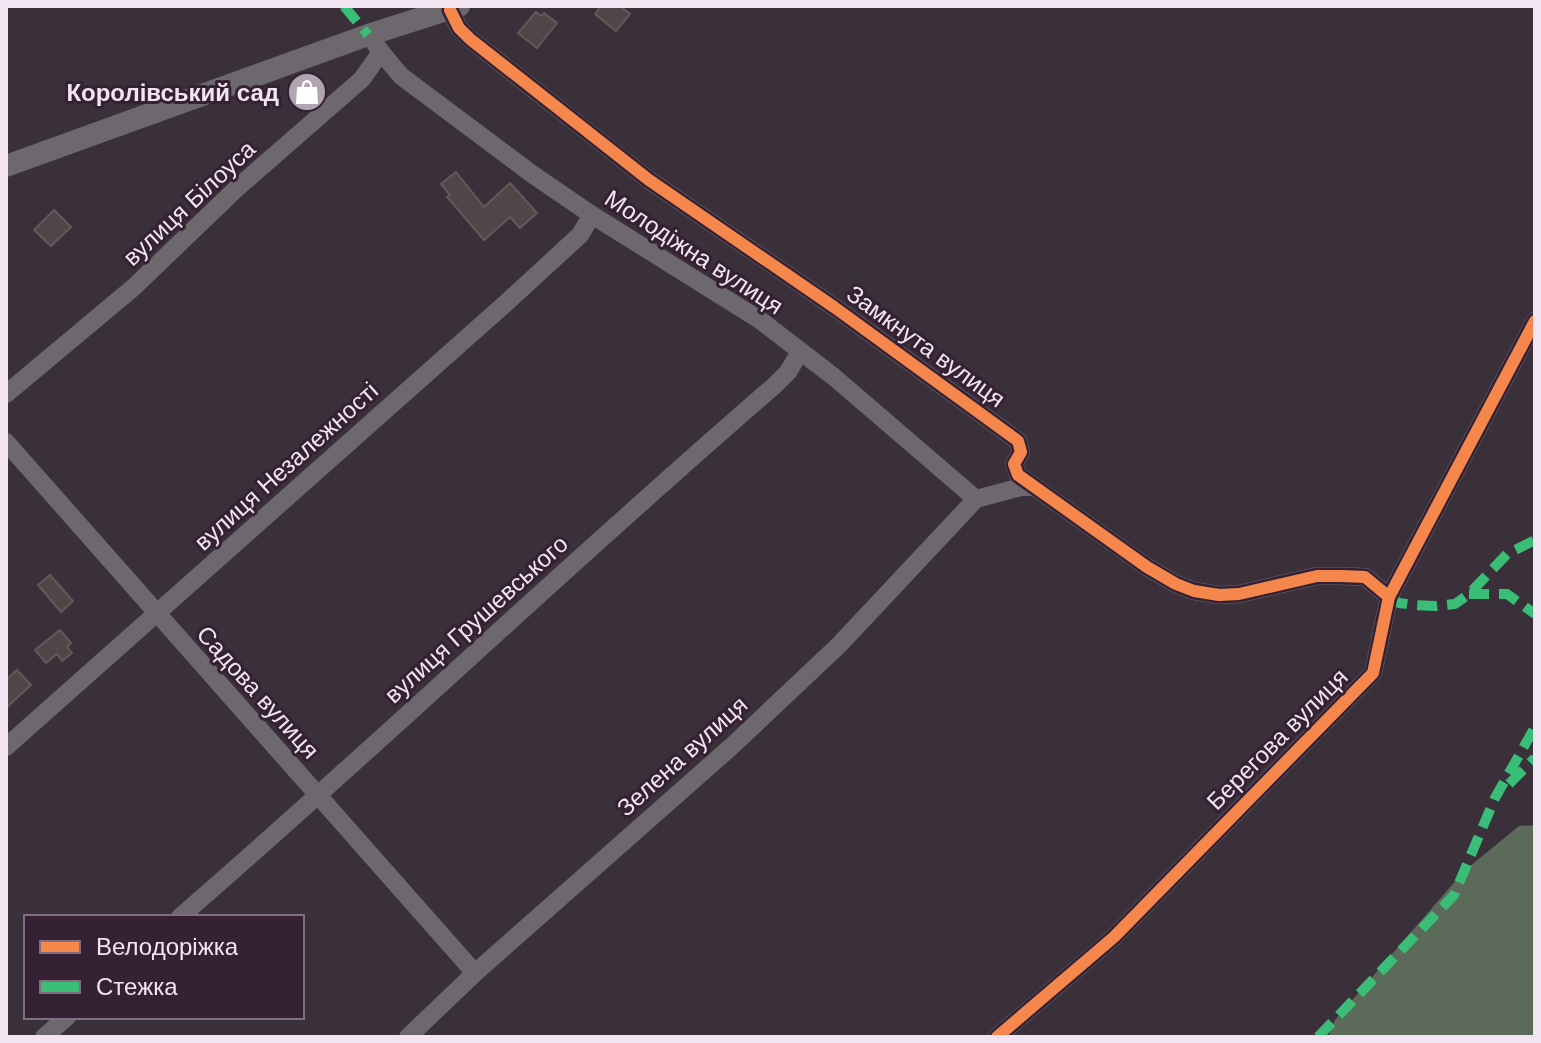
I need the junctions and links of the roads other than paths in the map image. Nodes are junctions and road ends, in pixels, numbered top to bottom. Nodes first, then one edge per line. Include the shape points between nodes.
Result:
1 (454, 8) edge
2 (374, 43) junction
3 (6, 166) edge
4 (592, 215) junction
5 (1535, 321) edge
6 (800, 352) junction
7 (6, 394) edge
8 (6, 442) edge
9 (1033, 487) junction
10 (976, 499) junction
11 (1389, 597) junction
12 (156, 613) junction
13 (6, 747) edge
14 (318, 796) junction
15 (182, 915) edge
16 (475, 973) junction
17 (65, 1019) edge
18 (44, 1037) edge
19 (408, 1037) edge
20 (997, 1037) edge

1 - 2 street
1 - 9 street, Замкнута вулиця via 459,28 470,39 649,180 1018,441 1021,452 1014,470
2 - 3 street
2 - 4 street, Молодіжна вулиця via 401,76
2 - 7 street, вулиця Білоуса via 362,79 134,287
4 - 6 street, Молодіжна вулиця via 760,320
4 - 12 street, вулиця Незалежності via 580,235 548,265
5 - 11 street, Берегова вулиця
6 - 10 street, Молодіжна вулиця
6 - 14 street, вулиця Грушевського via 774,386
8 - 12 street, Садова вулиця
9 - 10 street
9 - 11 street, Замкнута вулиця via 1147,567 1194,591 1239,594 1317,576 1341,576 1365,577
10 - 16 street, Зелена вулиця via 839,645
11 - 20 street, Берегова вулиця via 1373,673 1114,937
12 - 13 street, вулиця Незалежності
12 - 14 street, Садова вулиця
14 - 15 street, вулиця Грушевського
14 - 16 street, Садова вулиця
16 - 19 street, Зелена вулиця
17 - 18 street

